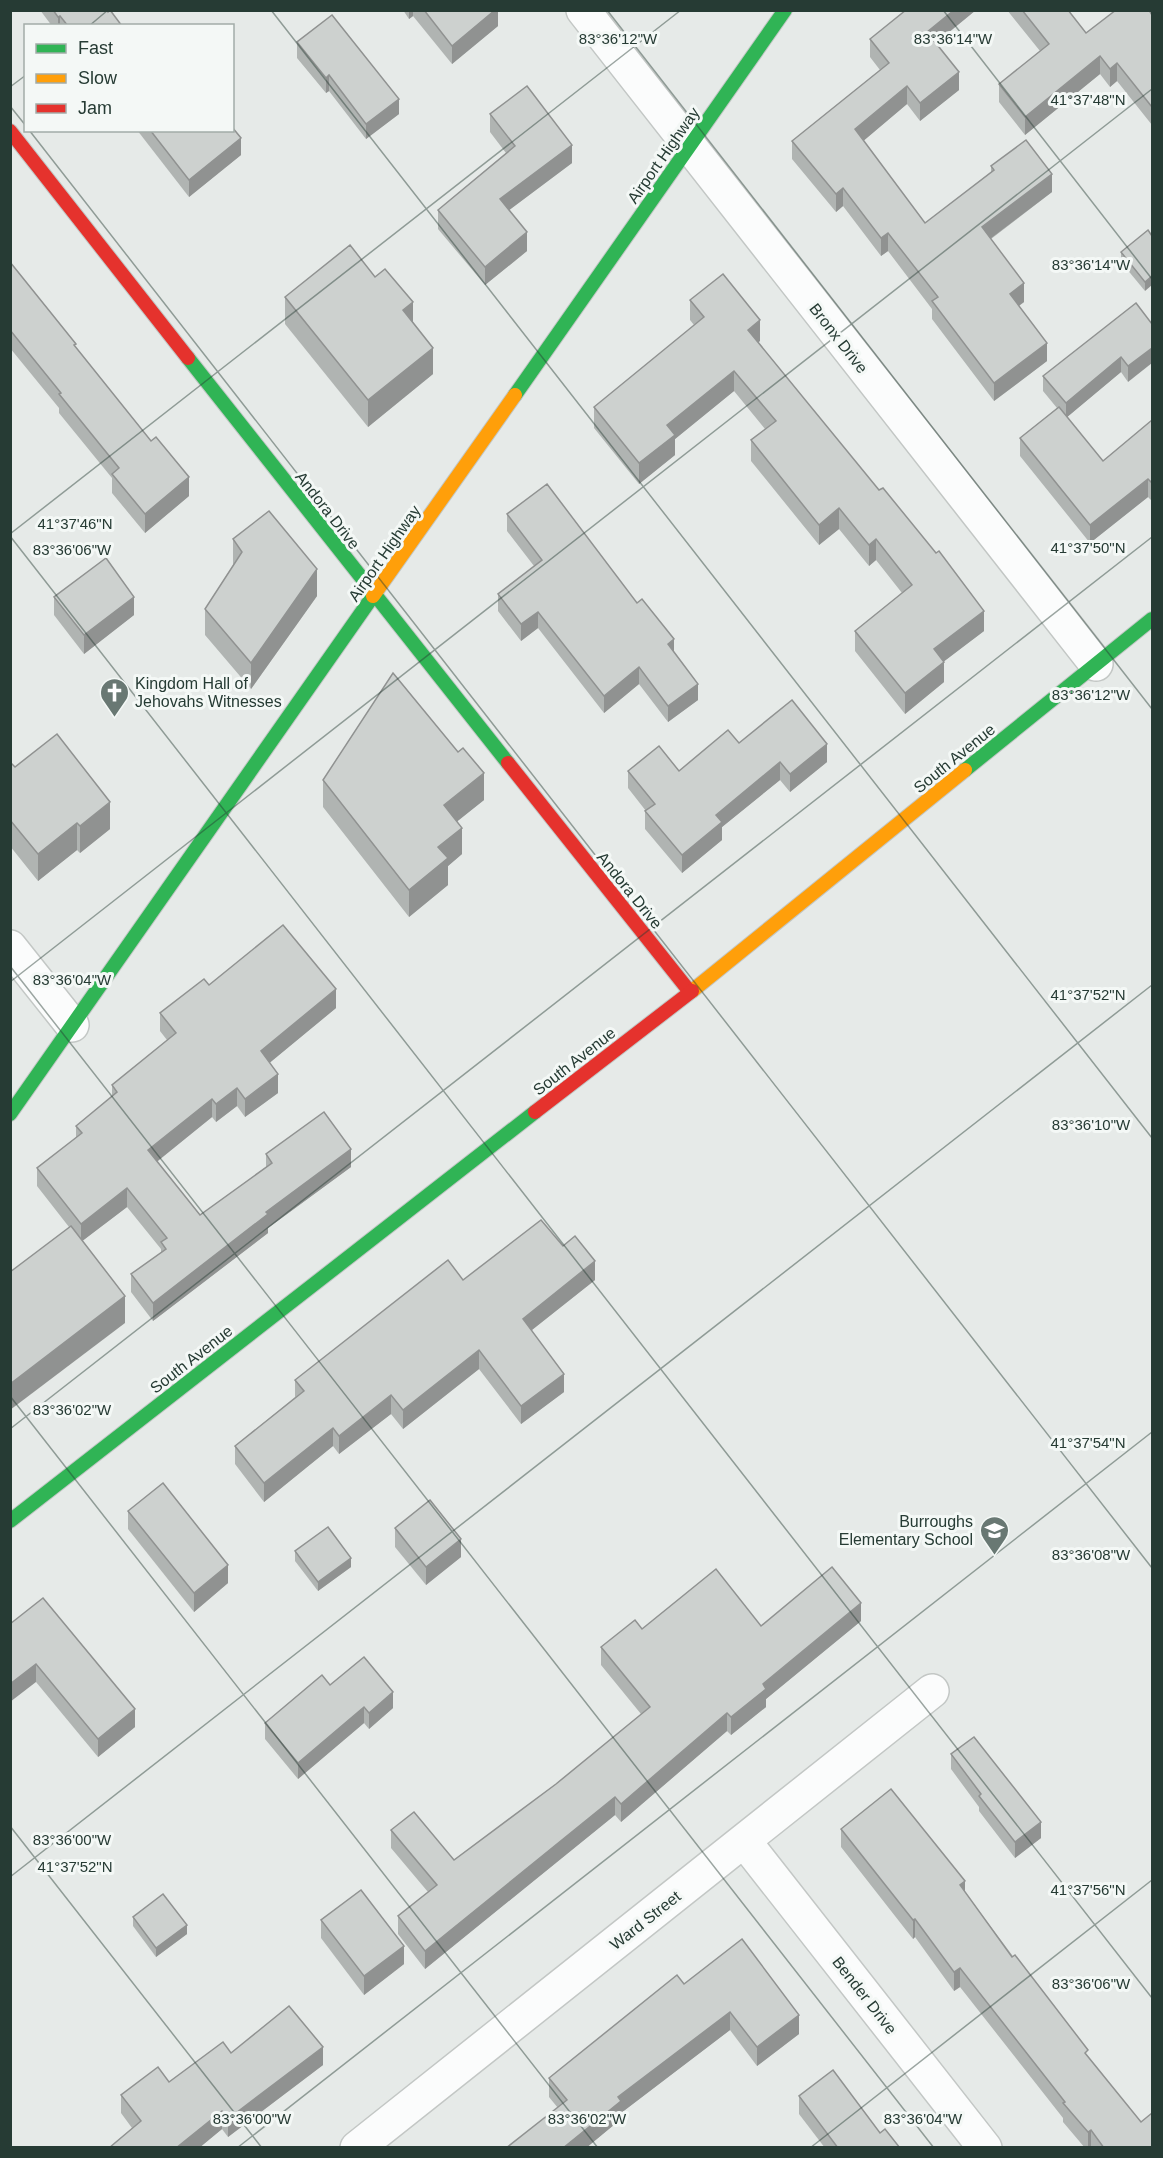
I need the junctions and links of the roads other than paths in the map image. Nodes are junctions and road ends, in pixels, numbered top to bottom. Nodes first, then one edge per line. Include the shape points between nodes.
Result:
1 (583, 10) edge
2 (784, 10) edge
3 (10, 131) edge
4 (690, 147) junction
5 (374, 595) junction
6 (1152, 619) edge
7 (1096, 664) junction
8 (10, 947) edge
9 (690, 992) junction
10 (72, 1025) junction
11 (10, 1114) edge
12 (10, 1521) edge
13 (932, 1691) dead end
14 (745, 1842) junction
15 (357, 2148) edge
16 (985, 2148) edge

1 - 4 street, Bronx Drive
2 - 4 street, Airport Highway
3 - 5 street, Andora Drive
4 - 5 street, Airport Highway
4 - 7 street, Bronx Drive
5 - 9 street, Andora Drive
5 - 10 street, Airport Highway
6 - 7 street, South Avenue
7 - 9 street, South Avenue
8 - 10 street
9 - 12 street, South Avenue
10 - 11 street, Airport Highway
13 - 14 street, Ward Street
14 - 15 street, Ward Street
14 - 16 street, Bender Drive

